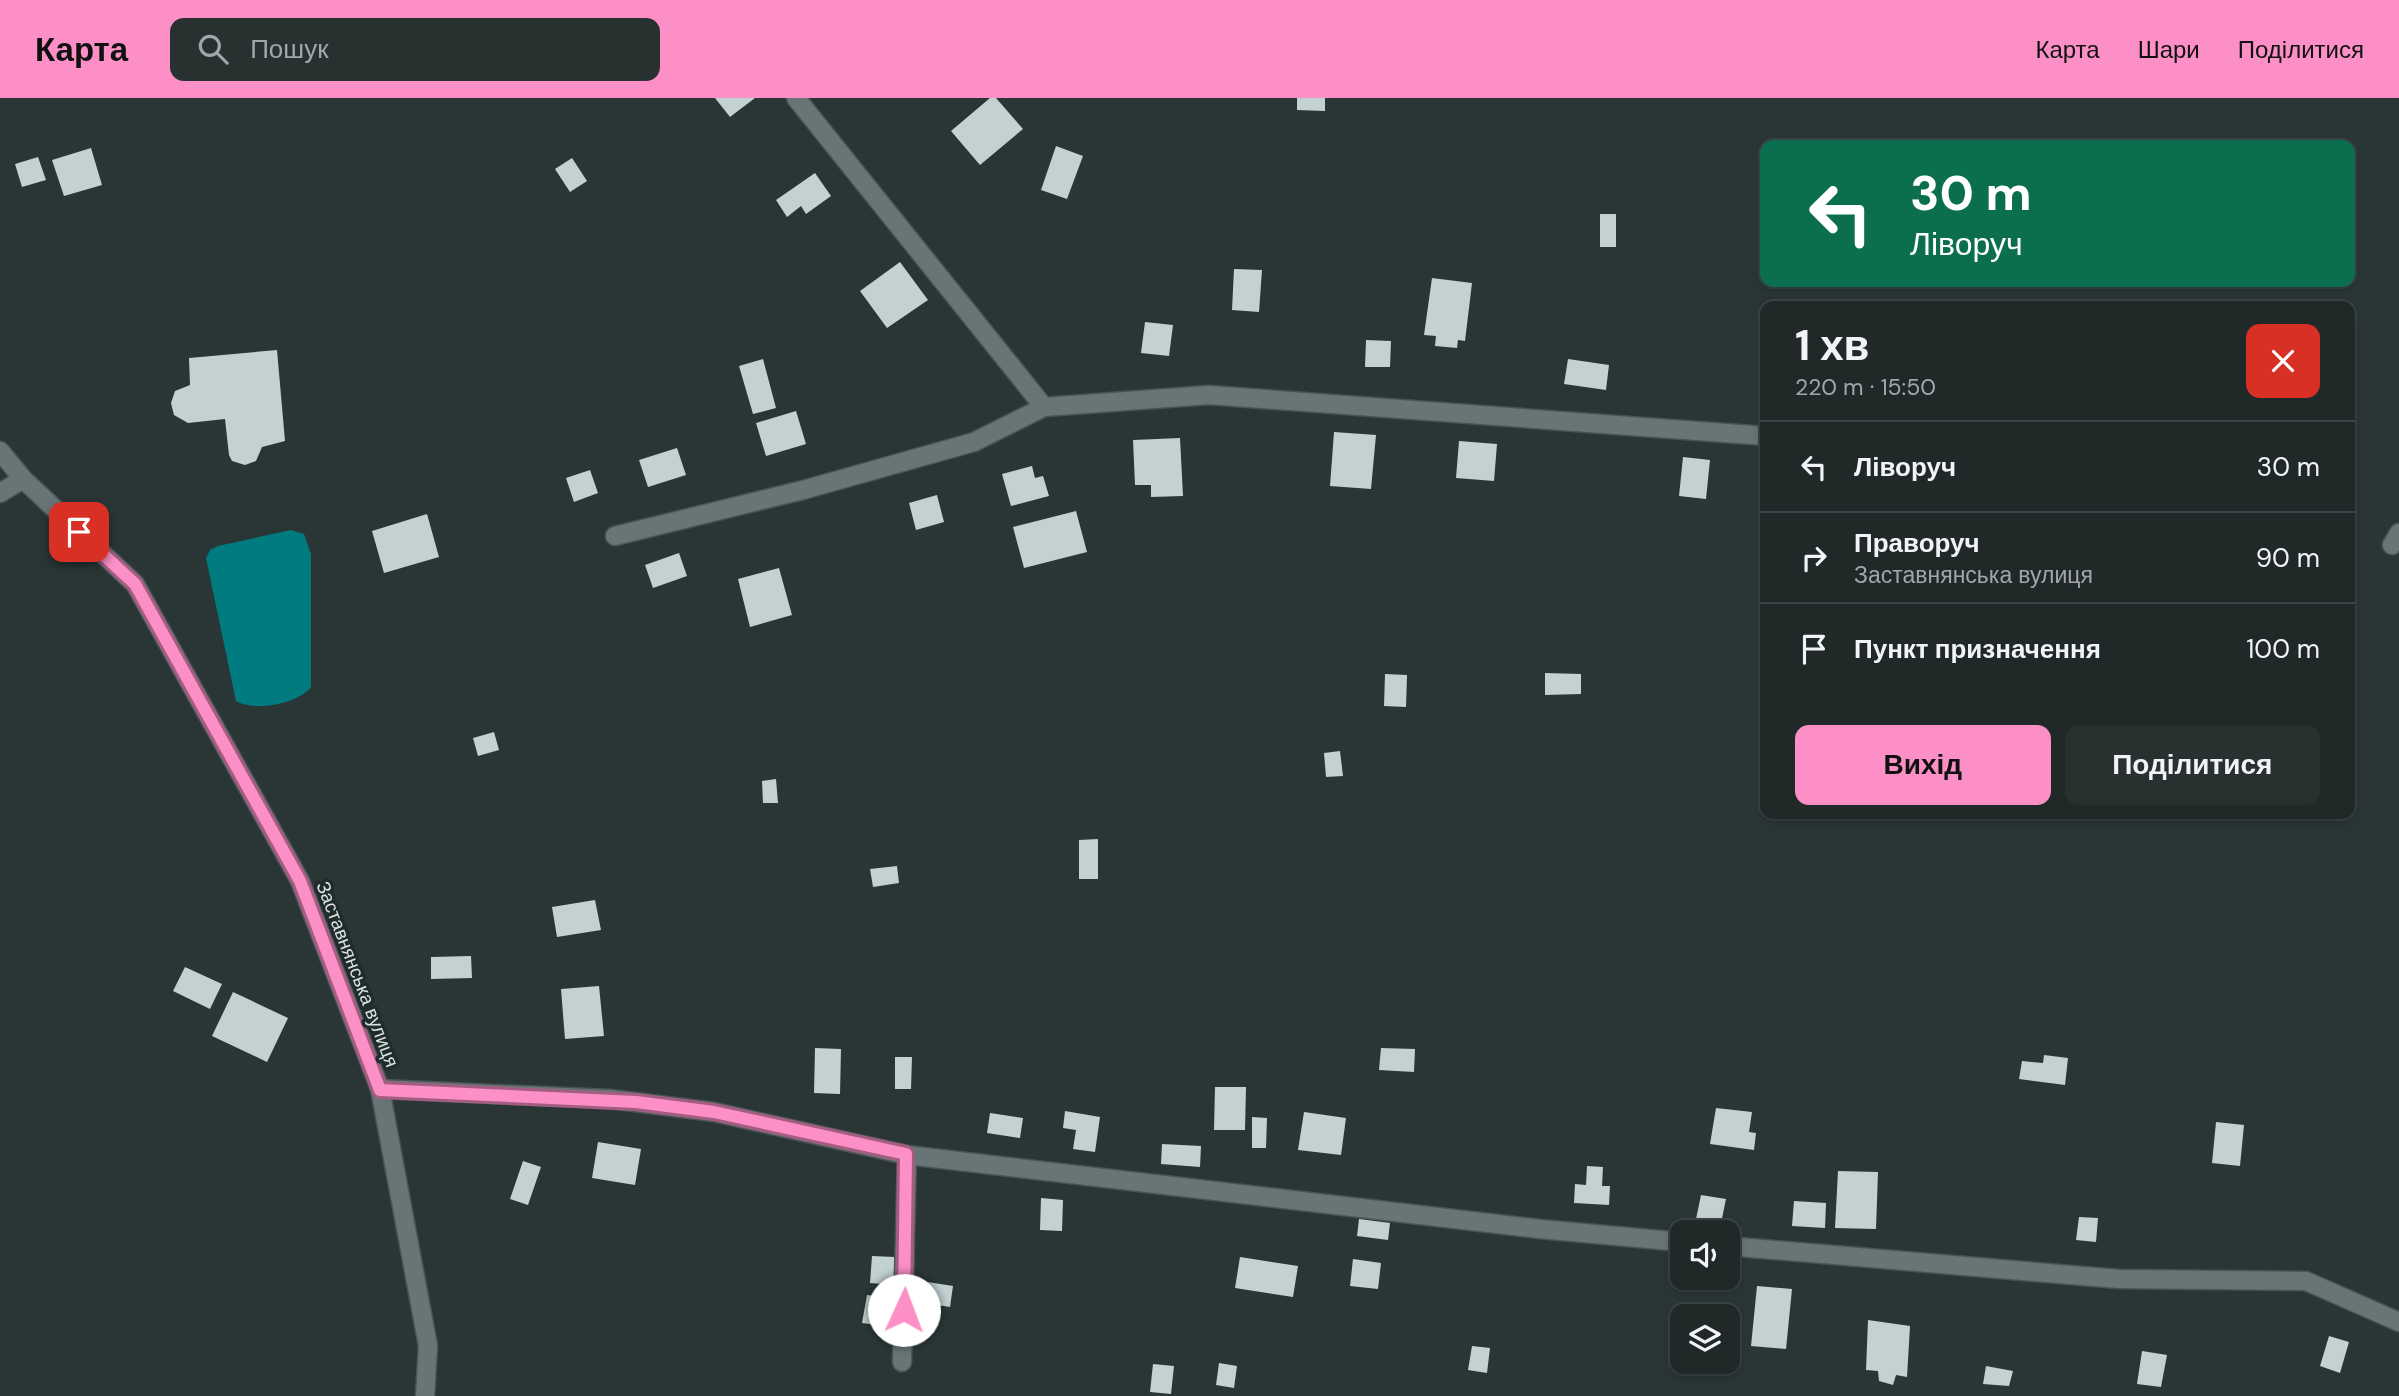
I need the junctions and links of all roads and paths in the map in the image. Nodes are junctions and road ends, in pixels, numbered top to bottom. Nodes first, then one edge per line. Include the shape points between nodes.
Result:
1 (796, 98) edge
2 (1044, 407) junction
3 (1760, 436) edge
4 (0, 451) edge
5 (23, 480) junction
6 (0, 494) edge
7 (615, 536) dead end
8 (380, 1090) junction
9 (906, 1154) junction
10 (1670, 1241) edge
11 (1740, 1247) edge
12 (2399, 1322) edge
13 (902, 1362) dead end
14 (427, 1394) edge

1 - 2 street
2 - 3 street via 1209,395
2 - 7 street via 974,442
4 - 5 street, Заставнянська вулиця
5 - 6 street
5 - 8 street, Заставнянська вулиця via 135,584 300,881
8 - 9 street via 610,1099 714,1112
8 - 14 street, Заставнянська вулиця via 428,1346
9 - 10 street
9 - 13 street
11 - 12 street via 2119,1279 2306,1280

